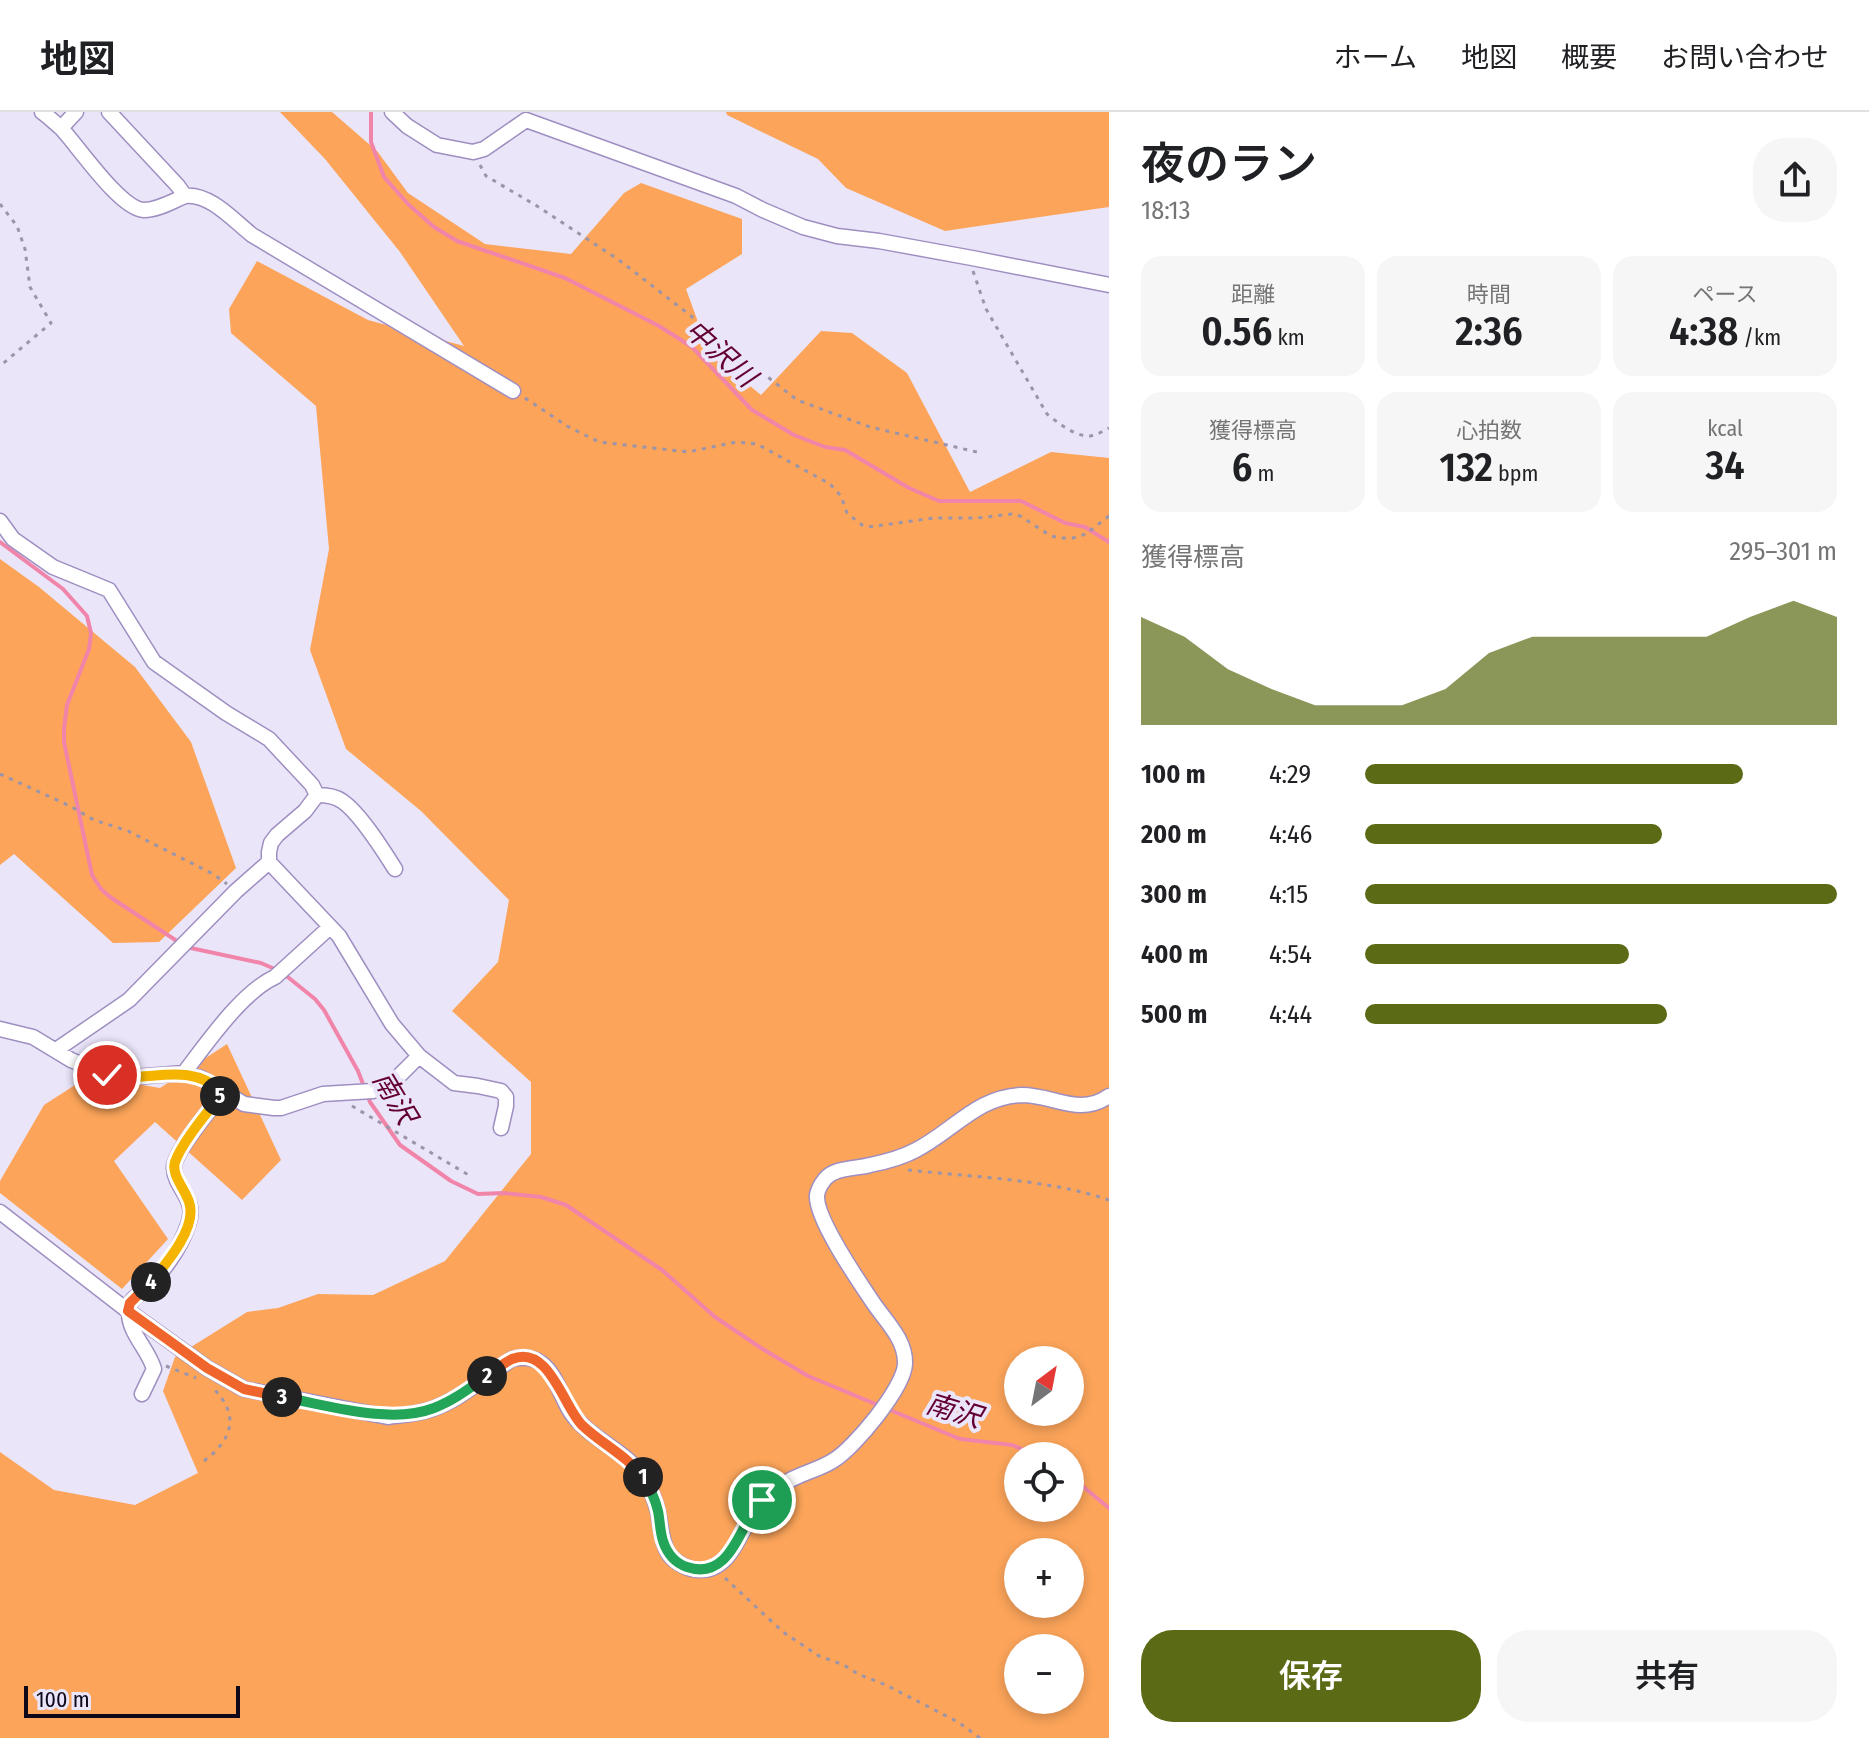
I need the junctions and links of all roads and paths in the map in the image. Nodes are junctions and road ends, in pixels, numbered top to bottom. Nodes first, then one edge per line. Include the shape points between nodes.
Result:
1 (42, 112) edge
2 (76, 112) edge
3 (109, 112) edge
4 (392, 112) edge
5 (61, 128) junction
6 (473, 152) junction
7 (185, 196) junction
8 (0, 204) edge
9 (972, 258) junction
10 (1109, 285) edge
11 (0, 366) edge
12 (513, 391) joint
13 (1109, 428) edge
14 (981, 453) dead end
15 (1109, 516) edge
16 (0, 521) edge
17 (0, 774) edge
18 (317, 795) junction
19 (269, 862) junction
20 (395, 869) dead end
21 (236, 891) junction
22 (330, 927) junction
23 (0, 1029) edge
24 (56, 1050) junction
25 (419, 1056) junction
26 (184, 1073) junction
27 (224, 1092) junction
28 (323, 1094) junction
29 (1109, 1096) edge
30 (501, 1128) dead end
31 (899, 1169) dead end
32 (472, 1177) dead end
33 (1109, 1200) edge
34 (0, 1212) edge
35 (128, 1311) junction
36 (152, 1361) junction
37 (142, 1394) dead end
38 (204, 1461) dead end
39 (713, 1567) junction
40 (980, 1738) edge

1 - 5 street
2 - 5 street
3 - 7 street
4 - 6 street via 437,145
5 - 7 street via 117,194 136,208 145,210
6 - 9 street via 526,120 736,196 803,227
6 - 14 path via 486,176 619,260 797,400 870,427
7 - 12 street via 215,206 252,235
8 - 11 path via 17,226 30,287 51,323
9 - 10 street
9 - 13 path via 986,309 1047,414 1085,436
12 - 15 path via 599,442 688,452 736,442 757,444 830,484 847,513 868,527 1012,514 1051,536 1073,538
16 - 18 street via 13,539 53,567 109,590 154,662 269,739
17 - 21 path via 128,831
18 - 19 street via 271,843
18 - 20 street via 327,794 347,805
19 - 21 street
19 - 22 street
21 - 24 street via 129,1000
22 - 25 street via 392,1024
22 - 26 street via 253,992
23 - 24 street via 33,1037
24 - 26 street via 122,1078
25 - 28 street via 373,1091
25 - 30 street via 454,1083 501,1091 506,1097
26 - 27 street
27 - 28 street via 244,1104 274,1108
27 - 35 street via 175,1162 174,1171 190,1203 188,1226
28 - 32 path via 345,1101
29 - 39 street via 1086,1106 1040,1096 993,1100 915,1151 830,1174 822,1182 817,1192 823,1222 889,1322 905,1366 890,1397 846,1451 762,1500 735,1547
31 - 33 path via 1048,1185
34 - 35 street
35 - 36 street via 130,1325
35 - 39 street via 244,1389 388,1417 433,1409 512,1359 532,1359 543,1364 584,1427 643,1476 669,1555 684,1567
36 - 37 street via 154,1369
36 - 38 path via 205,1383 226,1405 231,1424 227,1436
39 - 40 path via 783,1632 819,1656 886,1685

